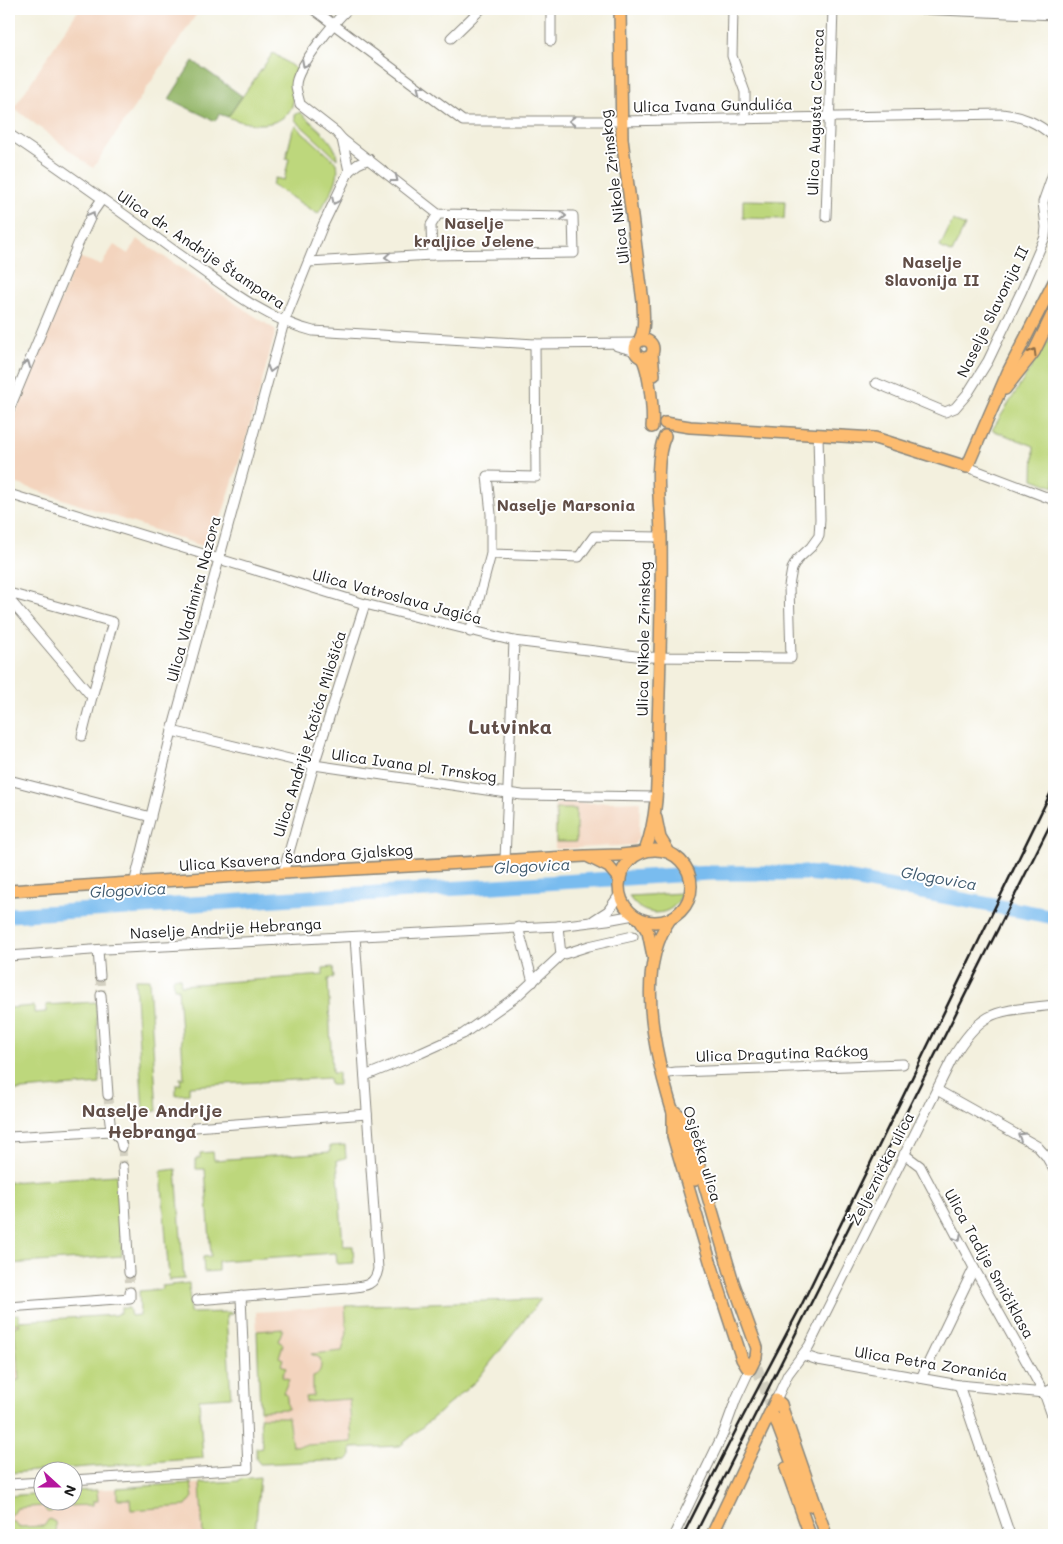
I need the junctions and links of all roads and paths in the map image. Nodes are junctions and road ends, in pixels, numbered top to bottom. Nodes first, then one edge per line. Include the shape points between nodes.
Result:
1 (313, 9) edge
2 (348, 9) edge
3 (481, 9) edge
4 (551, 9) edge
5 (620, 9) edge
6 (733, 9) edge
7 (833, 9) edge
8 (918, 9) edge
9 (1054, 15) edge
10 (332, 24) junction
11 (451, 38) dead end
12 (551, 41) dead end
13 (745, 118) junction
14 (830, 118) junction
15 (620, 121) junction
16 (9, 134) edge
17 (1054, 137) edge
18 (342, 139) junction
19 (369, 159) junction
20 (349, 171) junction
21 (1054, 171) edge
22 (102, 199) junction
23 (438, 214) junction
24 (826, 217) dead end
25 (432, 255) junction
26 (309, 262) junction
27 (1054, 282) edge
28 (1054, 311) edge
29 (284, 322) junction
30 (535, 344) junction
31 (643, 349) junction
32 (876, 383) dead end
33 (998, 398) junction
34 (9, 407) edge
35 (660, 429) junction
36 (818, 435) junction
37 (966, 467) junction
38 (9, 494) edge
39 (1054, 500) edge
40 (661, 537) junction
41 (491, 554) junction
42 (218, 559) junction
43 (9, 593) edge
44 (9, 599) edge
45 (365, 604) junction
46 (470, 632) junction
47 (514, 641) junction
48 (660, 657) junction
49 (92, 697) junction
50 (172, 731) junction
51 (82, 736) dead end
52 (314, 765) junction
53 (9, 780) edge
54 (507, 793) junction
55 (656, 797) junction
56 (655, 816) junction
57 (151, 817) junction
58 (668, 851) junction
59 (642, 852) junction
60 (585, 856) junction
61 (505, 860) junction
62 (283, 873) junction
63 (134, 884) junction
64 (620, 888) junction
65 (9, 891) edge
66 (637, 917) junction
67 (670, 919) junction
68 (594, 920) junction
69 (558, 926) junction
70 (518, 928) junction
71 (633, 936) dead end
72 (356, 937) junction
73 (98, 950) junction
74 (9, 956) edge
75 (561, 956) junction
76 (654, 960) junction
77 (100, 976) tunnel mouth
78 (533, 982) junction
79 (101, 995) tunnel mouth
80 (1054, 1005) edge
81 (903, 1064) dead end
82 (662, 1074) junction
83 (365, 1076) junction
84 (937, 1090) junction
85 (108, 1095) tunnel mouth
86 (673, 1110) junction
87 (110, 1113) tunnel mouth
88 (368, 1114) junction
89 (195, 1127) dead end
90 (111, 1131) junction
91 (9, 1137) edge
92 (122, 1147) tunnel mouth
93 (904, 1154) junction
94 (123, 1167) tunnel mouth
95 (1054, 1170) edge
96 (974, 1268) junction
97 (129, 1273) tunnel mouth
98 (130, 1292) dead end
99 (241, 1296) junction
100 (197, 1300) dead end
101 (9, 1307) edge
102 (751, 1352) tunnel mouth
103 (803, 1355) junction
104 (750, 1369) junction
105 (921, 1378) junction
106 (959, 1384) junction
107 (1054, 1388) edge
108 (1044, 1393) junction
109 (776, 1400) junction
110 (776, 1418) tunnel mouth
111 (1054, 1421) edge
112 (762, 1426) junction
113 (82, 1479) edge
114 (32, 1483) edge
115 (9, 1484) edge
116 (674, 1535) edge
117 (712, 1535) edge
118 (810, 1535) edge
119 (819, 1535) edge
120 (826, 1535) edge
121 (1010, 1535) edge

1 - 10 street, Ulica Ivana Gundulića
2 - 10 street
3 - 11 street
4 - 12 street
5 - 15 main road, Ulica Nikole Zrinskog
6 - 13 street via 732,56 745,92
7 - 14 street, Ulica Augusta Cesarca
8 - 9 street
15 -> 10 street, Ulica Ivana Gundulića via 463,121
10 -> 18 street via 306,61 296,83 300,104
13 - 14 street, Ulica Ivana Gundulića
13 - 15 street, Ulica Ivana Gundulića
14 - 17 street, Ulica Ivana Gundulića via 1002,114 1023,117
14 - 24 street, Ulica Augusta Cesarca
15 - 31 main road, Ulica Nikole Zrinskog via 643,302 648,317
16 - 22 street, Ulica dr. Andrije Štampara
18 - 19 street
18 - 20 street
19 - 20 street
19 -> 23 street
20 -> 26 street, Ulica Vladimira Nazora
21 - 32 street, Naselje Slavonija II via 1044,202 1046,227 1042,245 999,339 968,394 955,408 945,412
22 - 29 street, Ulica dr. Andrije Štampara via 218,282
34 -> 22 street via 78,244
23 - 25 street via 431,225
23 -> 25 street via 573,216 574,252
25 -> 26 street
26 - 29 street, Ulica Vladimira Nazora
27 - 33 main road
33 -> 28 main road via 1034,352
29 - 30 street, Ulica dr. Andrije Štampara via 313,331
29 -> 42 street, Ulica Vladimira Nazora
30 - 31 street, Ulica dr. Andrije Štampara via 607,343
30 - 41 street via 536,477 487,476
31 - 35 main road, Ulica Nikole Zrinskog via 652,416
33 - 37 main road
35 - 36 main road via 690,427
35 - 40 main road, Ulica Nikole Zrinskog
36 - 37 main road via 875,438
36 - 48 street, Ulica Vatroslava Jagića via 819,536 792,569 791,658
37 - 39 street
38 - 42 street, Ulica Vatroslava Jagića
40 - 41 street via 594,536 579,556
40 - 48 main road, Ulica Nikole Zrinskog
41 - 46 street
42 - 45 street, Ulica Vatroslava Jagića
42 - 50 street, Ulica Vladimira Nazora
43 - 49 street via 113,622
44 - 49 street
45 - 46 street, Ulica Vatroslava Jagića
45 - 52 street, Ulica Andrije Kačića Milošića
46 - 47 street, Ulica Vatroslava Jagića
47 - 48 street, Ulica Vatroslava Jagića
47 - 54 street
48 - 55 main road, Ulica Nikole Zrinskog
49 - 51 street
50 - 52 street, Ulica Ivana pl. Trnskog
50 - 57 street, Ulica Vladimira Nazora
52 - 54 street, Ulica Ivana pl. Trnskog
52 - 62 street, Ulica Andrije Kačića Milošića
53 - 57 street
54 - 55 street, Ulica Ivana pl. Trnskog
54 - 61 street
55 - 56 main road, Ulica Nikole Zrinskog
56 - 58 main road, Ulica Nikole Zrinskog via 660,838
56 - 59 main road, Ulica Nikole Zrinskog
57 - 63 street, Ulica Vladimira Nazora
58 - 59 main road
58 - 67 main road via 684,864 692,886 683,909
59 - 60 main road, Ulica Ksavera Šandora Gjalskog
59 - 64 main road via 624,867
60 - 61 main road, Ulica Ksavera Šandora Gjalskog
60 - 64 main road via 609,867
61 - 62 main road, Ulica Ksavera Šandora Gjalskog
62 - 63 main road, Ulica Ksavera Šandora Gjalskog
63 - 65 main road, Ulica Ksavera Šandora Gjalskog
64 - 66 main road via 627,908
64 - 68 street via 608,911
66 - 67 main road via 656,922
66 - 68 street, Naselje Andrije Hebranga
66 - 76 main road, Osječka ulica via 648,932
67 - 76 main road, Osječka ulica via 660,937
68 - 69 street, Naselje Andrije Hebranga
69 - 70 street, Naselje Andrije Hebranga
69 - 75 street
70 - 72 street, Naselje Andrije Hebranga
70 - 78 street
71 - 75 street
72 - 73 street, Naselje Andrije Hebranga
72 - 83 street
73 - 74 street, Naselje Andrije Hebranga
73 - 77 street
75 - 78 street
76 - 82 main road, Osječka ulica via 651,994 654,1038
78 - 83 street via 464,1034
79 - 85 street
80 - 84 street, Željeznička ulica via 998,1012 986,1018 964,1038
81 - 82 street, Ulica Dragutina Raćkog
82 - 86 main road, Osječka ulica
83 - 88 street
84 - 93 street, Željeznička ulica
95 -> 84 street via 1037,1146
86 - 102 main road, Osječka ulica
86 - 104 main road via 673,1136 710,1261 742,1359
86 - 104 main road via 689,1132 733,1282 757,1348
87 - 90 street
88 - 89 street
88 - 99 street via 378,1269 374,1281 348,1288
90 - 91 street
90 - 92 street via 117,1134
93 -> 96 street, Ulica Tadije Smičiklasa via 920,1166
93 - 103 street, Željeznička ulica
94 - 97 street
96 - 105 street
96 - 108 street, Ulica Tadije Smičiklasa
98 - 101 street via 130,1298
99 - 100 street
99 - 113 street via 248,1469
103 - 105 street, Ulica Petra Zoranića
103 - 109 street, Željeznička ulica via 788,1374
104 - 116 street via 724,1432
105 - 106 street, Ulica Petra Zoranića
106 - 108 street, Ulica Petra Zoranića
106 - 121 street
107 - 108 street
108 - 111 street, Ulica Tadije Smičiklasa
109 - 112 main road
109 - 120 main road via 781,1404
110 - 119 main road
112 - 117 main road
112 - 118 main road via 774,1436
114 - 115 street

